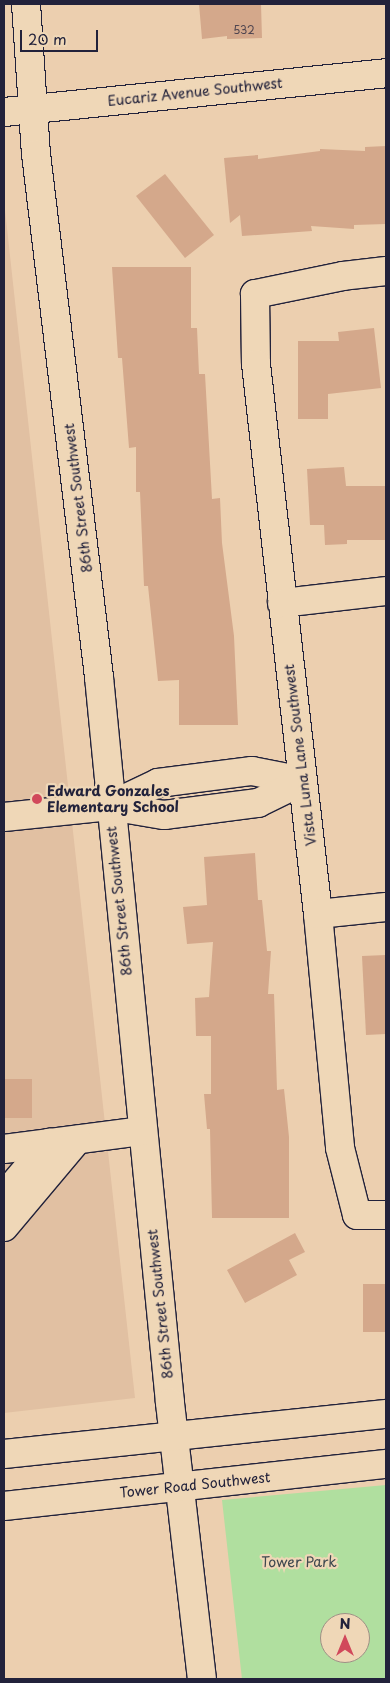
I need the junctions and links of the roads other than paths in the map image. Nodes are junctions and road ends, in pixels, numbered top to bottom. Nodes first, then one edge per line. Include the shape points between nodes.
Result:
1 (26, 4) edge
2 (386, 73) edge
3 (32, 109) junction
4 (4, 112) edge
5 (386, 271) edge
6 (386, 591) edge
7 (282, 603) junction
8 (303, 781) junction
9 (110, 806) junction
10 (4, 817) edge
11 (386, 907) edge
12 (318, 914) junction
13 (143, 1131) junction
14 (77, 1140) junction
15 (49, 1143) junction
16 (6, 1150) edge
17 (4, 1196) edge
18 (386, 1215) edge
19 (4, 1226) edge
20 (386, 1414) edge
21 (174, 1436) junction
22 (4, 1454) edge
23 (386, 1464) edge
24 (181, 1487) junction
25 (4, 1506) edge
26 (202, 1679) edge

1 - 3 street, 86th Street Southwest
2 - 3 street, Eucariz Avenue Southwest
3 - 4 street, Eucariz Avenue Southwest
3 - 9 street, 86th Street Southwest via 99,677
5 - 7 street, Vista Luna Lane Southwest via 343,276 255,294 256,364
6 - 7 street
7 - 8 street, Vista Luna Lane Southwest
8 - 9 street via 258,803 164,815
8 - 12 street, Vista Luna Lane Southwest
9 - 10 street
9 - 13 street, 86th Street Southwest
11 - 12 street
12 - 18 street, Vista Luna Lane Southwest via 340,1148 357,1215
13 - 14 street
13 - 21 street, 86th Street Southwest
14 - 15 street
14 - 19 street
15 - 16 street
15 - 17 street
20 - 21 street
21 - 22 street
21 - 24 street, 86th Street Southwest
23 - 24 street, Tower Road Southwest
24 - 25 street, Tower Road Southwest
24 - 26 street, 86th Street Southwest

